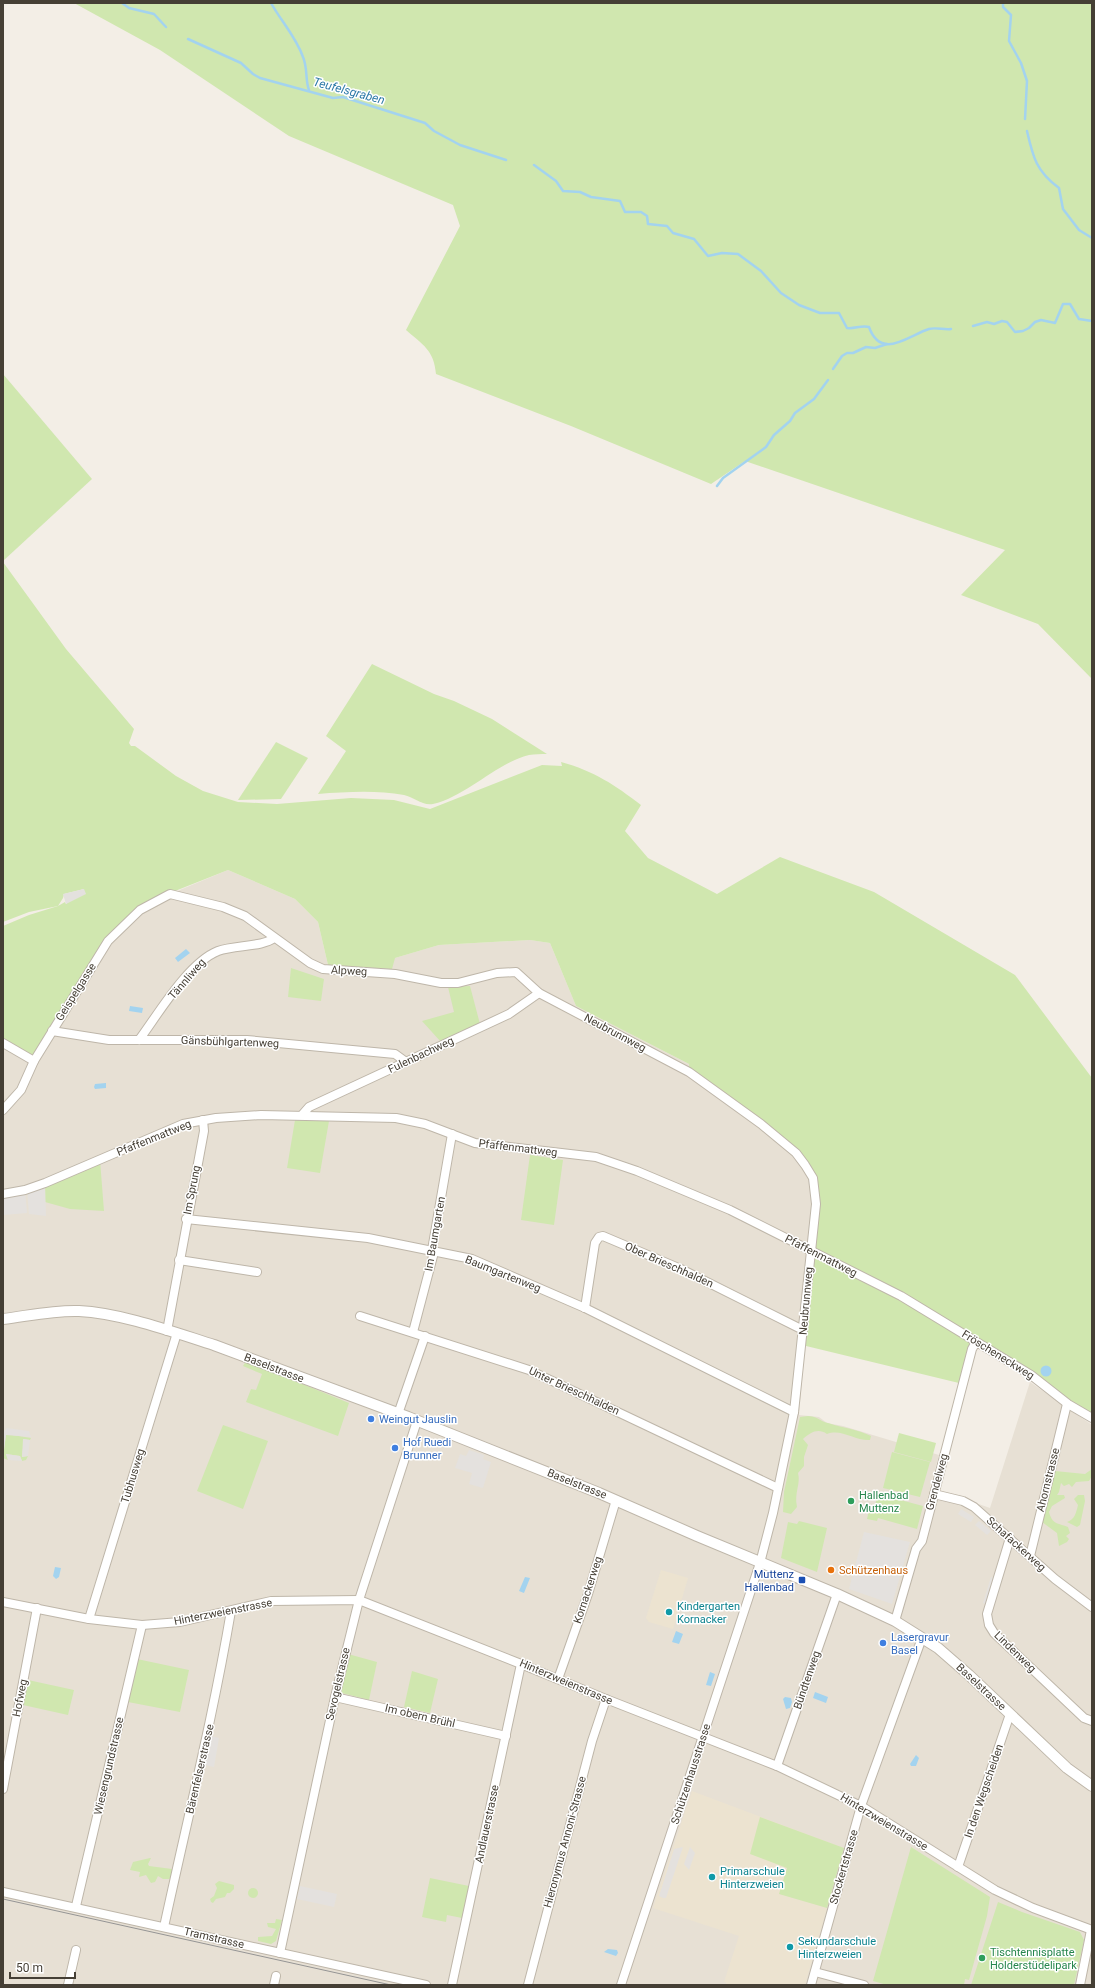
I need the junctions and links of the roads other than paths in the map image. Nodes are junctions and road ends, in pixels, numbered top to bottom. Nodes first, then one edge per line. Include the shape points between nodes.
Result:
1 (170, 894) joint
2 (274, 938) junction
3 (539, 993) junction
4 (52, 1031) junction
5 (140, 1040) junction
6 (3, 1043) edge
7 (34, 1061) junction
8 (406, 1062) junction
9 (3, 1110) edge
10 (302, 1115) junction
11 (203, 1120) junction
12 (452, 1134) junction
13 (3, 1194) edge
14 (186, 1219) junction
15 (432, 1250) junction
16 (810, 1251) junction
17 (179, 1260) junction
18 (257, 1272) dead end
19 (901, 1296) joint
20 (585, 1308) junction
21 (360, 1316) dead end
22 (3, 1319) edge
23 (803, 1330) junction
24 (172, 1332) junction
25 (412, 1332) junction
26 (425, 1336) junction
27 (976, 1342) junction
28 (1067, 1404) junction
29 (794, 1412) junction
30 (398, 1414) junction
31 (1092, 1418) edge
32 (417, 1421) junction
33 (778, 1488) junction
34 (934, 1494) junction
35 (616, 1500) junction
36 (1010, 1538) junction
37 (1030, 1556) junction
38 (760, 1563) junction
39 (837, 1594) junction
40 (359, 1600) junction
41 (3, 1602) edge
42 (1092, 1607) edge
43 (37, 1608) junction
44 (231, 1611) junction
45 (89, 1619) junction
46 (895, 1621) junction
47 (142, 1625) junction
48 (922, 1638) junction
49 (521, 1664) junction
50 (558, 1679) junction
51 (335, 1697) junction
52 (606, 1699) junction
53 (1010, 1714) junction
54 (1092, 1721) edge
55 (506, 1736) junction
56 (703, 1737) junction
57 (777, 1766) junction
58 (1092, 1786) edge
59 (3, 1789) edge
60 (862, 1806) junction
61 (958, 1867) junction
62 (3, 1892) edge
63 (76, 1906) junction
64 (164, 1927) junction
65 (1092, 1930) edge
66 (76, 1950) dead end
67 (280, 1953) junction
68 (815, 1972) junction
69 (276, 1976) dead end
70 (68, 1985) edge
71 (274, 1985) edge
72 (426, 1985) edge
73 (452, 1985) edge
74 (528, 1985) edge
75 (621, 1985) edge
76 (811, 1985) edge
77 (864, 1985) edge
78 (1080, 1985) edge

1 - 2 street, Alpweg via 223,907 245,916
1 - 4 street, Geispelgasse via 140,910 108,941
2 - 3 street, Alpweg via 323,969 395,974 441,983 458,983 516,972
2 - 5 street, Tännliweg via 264,943 234,946 205,957 184,979
3 - 8 street, Fulenbachweg via 509,1014
3 - 16 street, Neubrunnweg via 689,1072 796,1153 815,1187 816,1204
4 - 5 street, Gänsbühlgartenweg via 109,1040
4 - 7 street, Geispelgasse
5 - 8 street, Gänsbühlgartenweg via 207,1039 269,1042 395,1054
6 - 7 street
7 - 9 street, Geispelgasse via 21,1090
8 - 10 street, Fulenbachweg via 309,1107
10 - 11 street, Pfaffenmattweg via 253,1115
10 - 12 street, Pfaffenmattweg via 396,1118 425,1124
11 - 13 street, Pfaffenmattweg via 183,1124 45,1183
11 - 14 street, Im Sprung via 204,1132
12 - 15 street, Im Baumgarten
12 - 16 street, Pfaffenmattweg via 475,1143 596,1158 630,1168 730,1210
14 - 15 street, Baumgartenweg via 368,1238
14 - 17 street, Im Sprung
15 - 20 street, Baumgartenweg via 472,1259
15 - 25 street, Im Baumgarten via 433,1256
16 - 19 street, Pfaffenmattweg
16 - 23 street, Neubrunnweg
17 - 18 street
17 - 24 street, Im Sprung
19 - 27 street, Fröscheneckweg
20 - 23 street, Ober Brieschhalden via 595,1243 603,1236 688,1272
20 - 29 street, Baumgartenweg
21 - 25 street, Unter Brieschhalden
22 - 24 street, Baselstrasse via 80,1311 109,1315
23 - 29 street, Neubrunnweg
24 - 30 street, Baselstrasse via 214,1345
24 - 45 street, Tubhusweg
25 - 26 street, Unter Brieschhalden
26 - 30 street
26 - 33 street, Unter Brieschhalden via 543,1376
27 - 28 street, Fröscheneckweg via 1031,1376
27 - 34 street, Grendelweg
28 - 31 street, Fröscheneckweg
28 - 37 street, Ahornstrasse
29 - 33 street, Neubrunnweg
30 - 32 street, Baselstrasse
32 - 35 street, Baselstrasse
32 - 40 street, Sevogelstrasse
33 - 38 street, Neubrunnweg
34 - 36 street, Schafackerweg via 963,1501 974,1507
34 - 46 street, Grendelweg via 922,1541 916,1549
35 - 38 street, Baselstrasse
35 - 50 street, Kornackerweg via 588,1594
36 - 37 street, Schafackerweg
36 - 54 street, Lindenweg via 988,1609 989,1625 994,1633 1053,1690 1084,1718
37 - 42 street, Schafackerweg
38 - 39 street, Baselstrasse
38 - 56 street, Schützenhausstrasse
39 - 46 street, Baselstrasse
39 - 57 street, Bündtenweg
40 - 44 street, Hinterzweienstrasse via 271,1601
40 - 49 street, Hinterzweienstrasse
40 - 51 street, Sevogelstrasse
41 - 43 street, Hinterzweienstrasse
43 - 45 street, Hinterzweienstrasse
43 - 59 street, Hofweg
44 - 47 street, Hinterzweienstrasse via 180,1622
44 - 64 street, Bärenfelserstrasse via 201,1766
45 - 47 street, Hinterzweienstrasse
46 - 48 street, Baselstrasse
47 - 63 street, Wiesengrundstrasse
48 - 53 street, Baselstrasse via 938,1648
48 - 60 street, Stockertstrasse
49 - 50 street, Hinterzweienstrasse
49 - 55 street, Andlauerstrasse
50 - 52 street, Hinterzweienstrasse
51 - 55 street, Im obern Brühl
51 - 67 street, Sevogelstrasse
52 - 56 street, Hinterzweienstrasse
52 - 74 street, Hieronymus Annoni-Strasse via 592,1741
53 - 58 street, Baselstrasse via 1067,1768
53 - 61 street, In den Wegscheiden
55 - 73 street, Andlauerstrasse
56 - 57 street, Hinterzweienstrasse
56 - 75 street, Schützenhausstrasse
57 - 60 street, Hinterzweienstrasse
60 - 61 street, Hinterzweienstrasse
60 - 68 street, Stockertstrasse
61 - 65 street, Hinterzweienstrasse via 994,1890
62 - 63 street, Tramstrasse
63 - 64 street, Tramstrasse
64 - 67 street, Tramstrasse
65 - 78 street
66 - 70 street
67 - 72 street, Tramstrasse
68 - 76 street, Stockertstrasse
68 - 77 street
69 - 71 street

